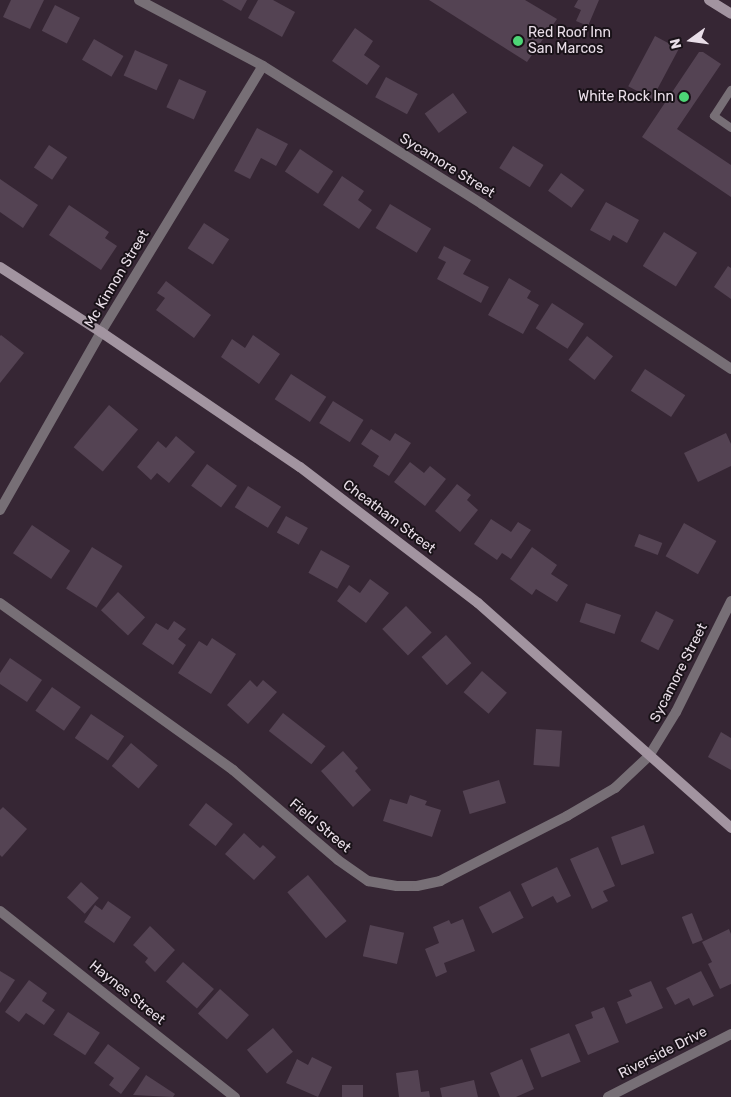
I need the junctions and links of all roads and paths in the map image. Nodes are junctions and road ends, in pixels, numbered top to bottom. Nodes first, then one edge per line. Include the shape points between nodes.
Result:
1 (139, 0) edge
2 (709, 0) edge
3 (731, 14) edge
4 (263, 66) junction
5 (731, 90) edge
6 (731, 128) edge
7 (0, 267) edge
8 (102, 332) junction
9 (731, 369) edge
10 (0, 510) edge
11 (731, 600) edge
12 (0, 603) edge
13 (649, 756) junction
14 (731, 828) edge
15 (0, 911) edge
16 (731, 1034) edge
17 (235, 1097) edge
18 (608, 1097) edge

1 - 4 street, Sycamore Street
2 - 3 street
4 - 8 street, Mc Kinnon Street
4 - 9 street, Sycamore Street via 482,204
5 - 6 lane via 714,116
7 - 8 street, Cheatham Street
8 - 10 street, Mc Kinnon Street
8 - 13 street, Cheatham Street via 300,467 478,602
11 - 13 street, Sycamore Street via 676,712
12 - 13 street, Field Street via 232,770 338,860 368,881 417,886 440,881 615,788
13 - 14 street, Cheatham Street
15 - 17 street, Haynes Street
16 - 18 street, Riverside Drive

